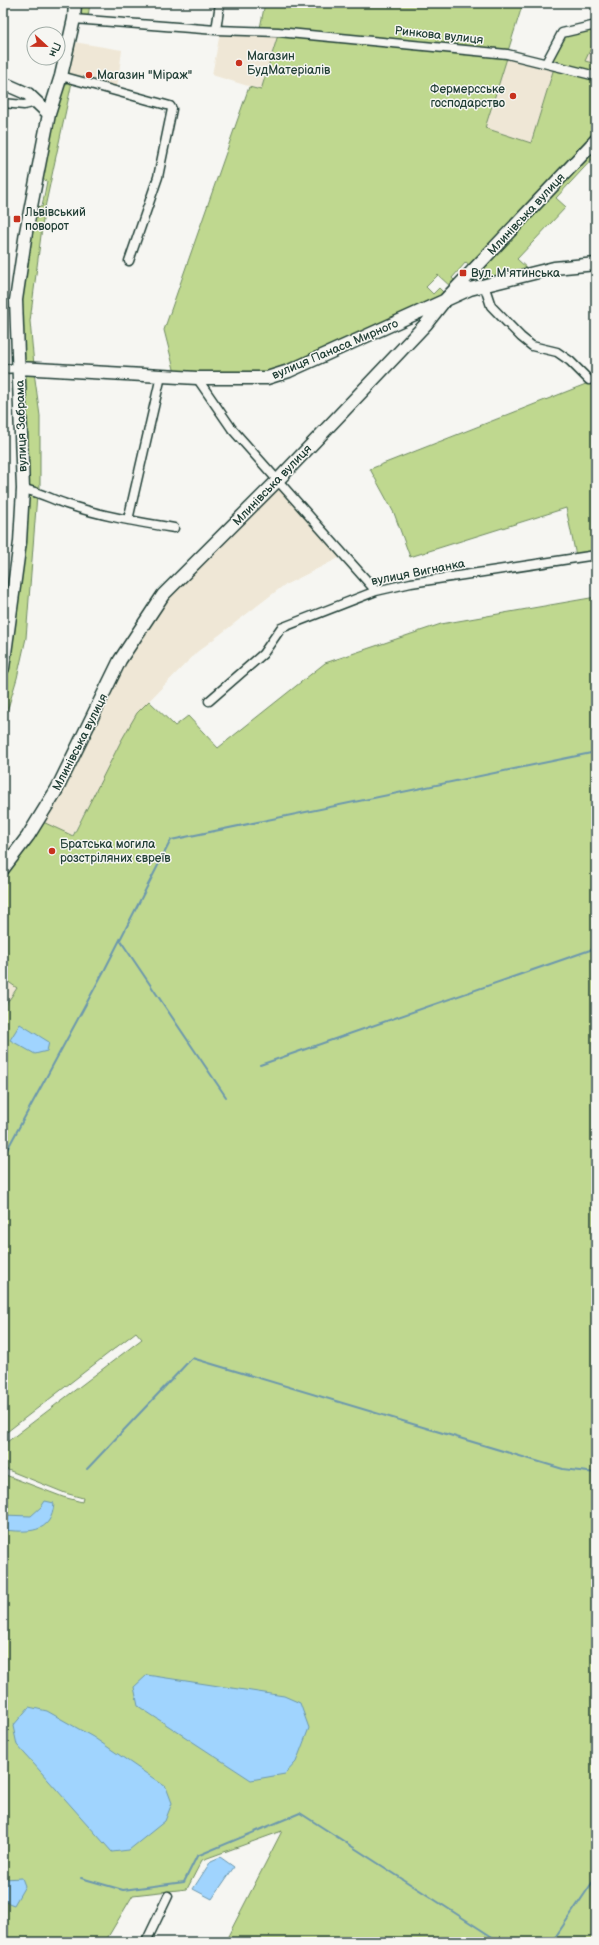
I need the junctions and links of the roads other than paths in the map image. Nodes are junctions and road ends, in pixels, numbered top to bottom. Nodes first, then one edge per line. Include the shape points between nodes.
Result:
1 (75, 3) edge
2 (220, 3) edge
3 (74, 19) junction
4 (596, 25) edge
5 (216, 30) junction
6 (546, 63) junction
7 (61, 76) junction
8 (596, 76) edge
9 (3, 83) edge
10 (37, 102) junction
11 (3, 103) edge
12 (49, 114) junction
13 (596, 140) edge
14 (129, 261) dead end
15 (596, 264) edge
16 (484, 285) junction
17 (445, 300) junction
18 (3, 368) edge
19 (19, 368) junction
20 (162, 376) junction
21 (197, 378) junction
22 (589, 380) dead end
23 (277, 481) junction
24 (23, 489) junction
25 (128, 520) junction
26 (174, 528) dead end
27 (596, 555) edge
28 (376, 591) junction
29 (3, 668) edge
30 (209, 701) dead end
31 (3, 869) edge
32 (168, 1896) dead end
33 (146, 1942) edge

1 - 3 main road, вулиця Забрама
2 - 5 street
3 - 5 street, Ринкова вулиця
3 - 7 main road, вулиця Забрама
4 - 6 street via 562,33
5 - 6 street, Ринкова вулиця via 278,32 507,54
6 - 8 street, Ринкова вулиця
7 - 12 main road, вулиця Забрама
7 - 14 street via 170,106 172,109 158,177
9 - 10 main road via 28,94
10 - 11 street via 24,105
10 - 12 main road
12 - 19 main road, вулиця Забрама via 26,232 16,300
13 - 17 main road, Млинівська вулиця
15 - 16 main road, вулиця Панаса Мирного via 554,268
16 - 17 main road, вулиця Панаса Мирного
16 - 22 street via 491,306 521,337 532,346 556,352 570,361
17 - 21 main road, вулиця Панаса Мирного via 289,371 267,378
17 - 23 main road, Млинівська вулиця via 426,324
18 - 19 street
19 - 20 main road, вулиця Панаса Мирного
19 - 24 main road, вулиця Забрама
20 - 21 main road, вулиця Панаса Мирного
20 - 25 street
21 - 23 street via 232,429
23 - 28 street
23 - 31 main road, Млинівська вулиця via 163,595 120,660 57,789 28,836
24 - 25 street
24 - 29 main road, вулиця Забрама via 20,542
25 - 26 street
27 - 28 street, вулиця Вигнанка
28 - 30 street, вулиця Вигнанка via 281,628 263,654
32 - 33 street

